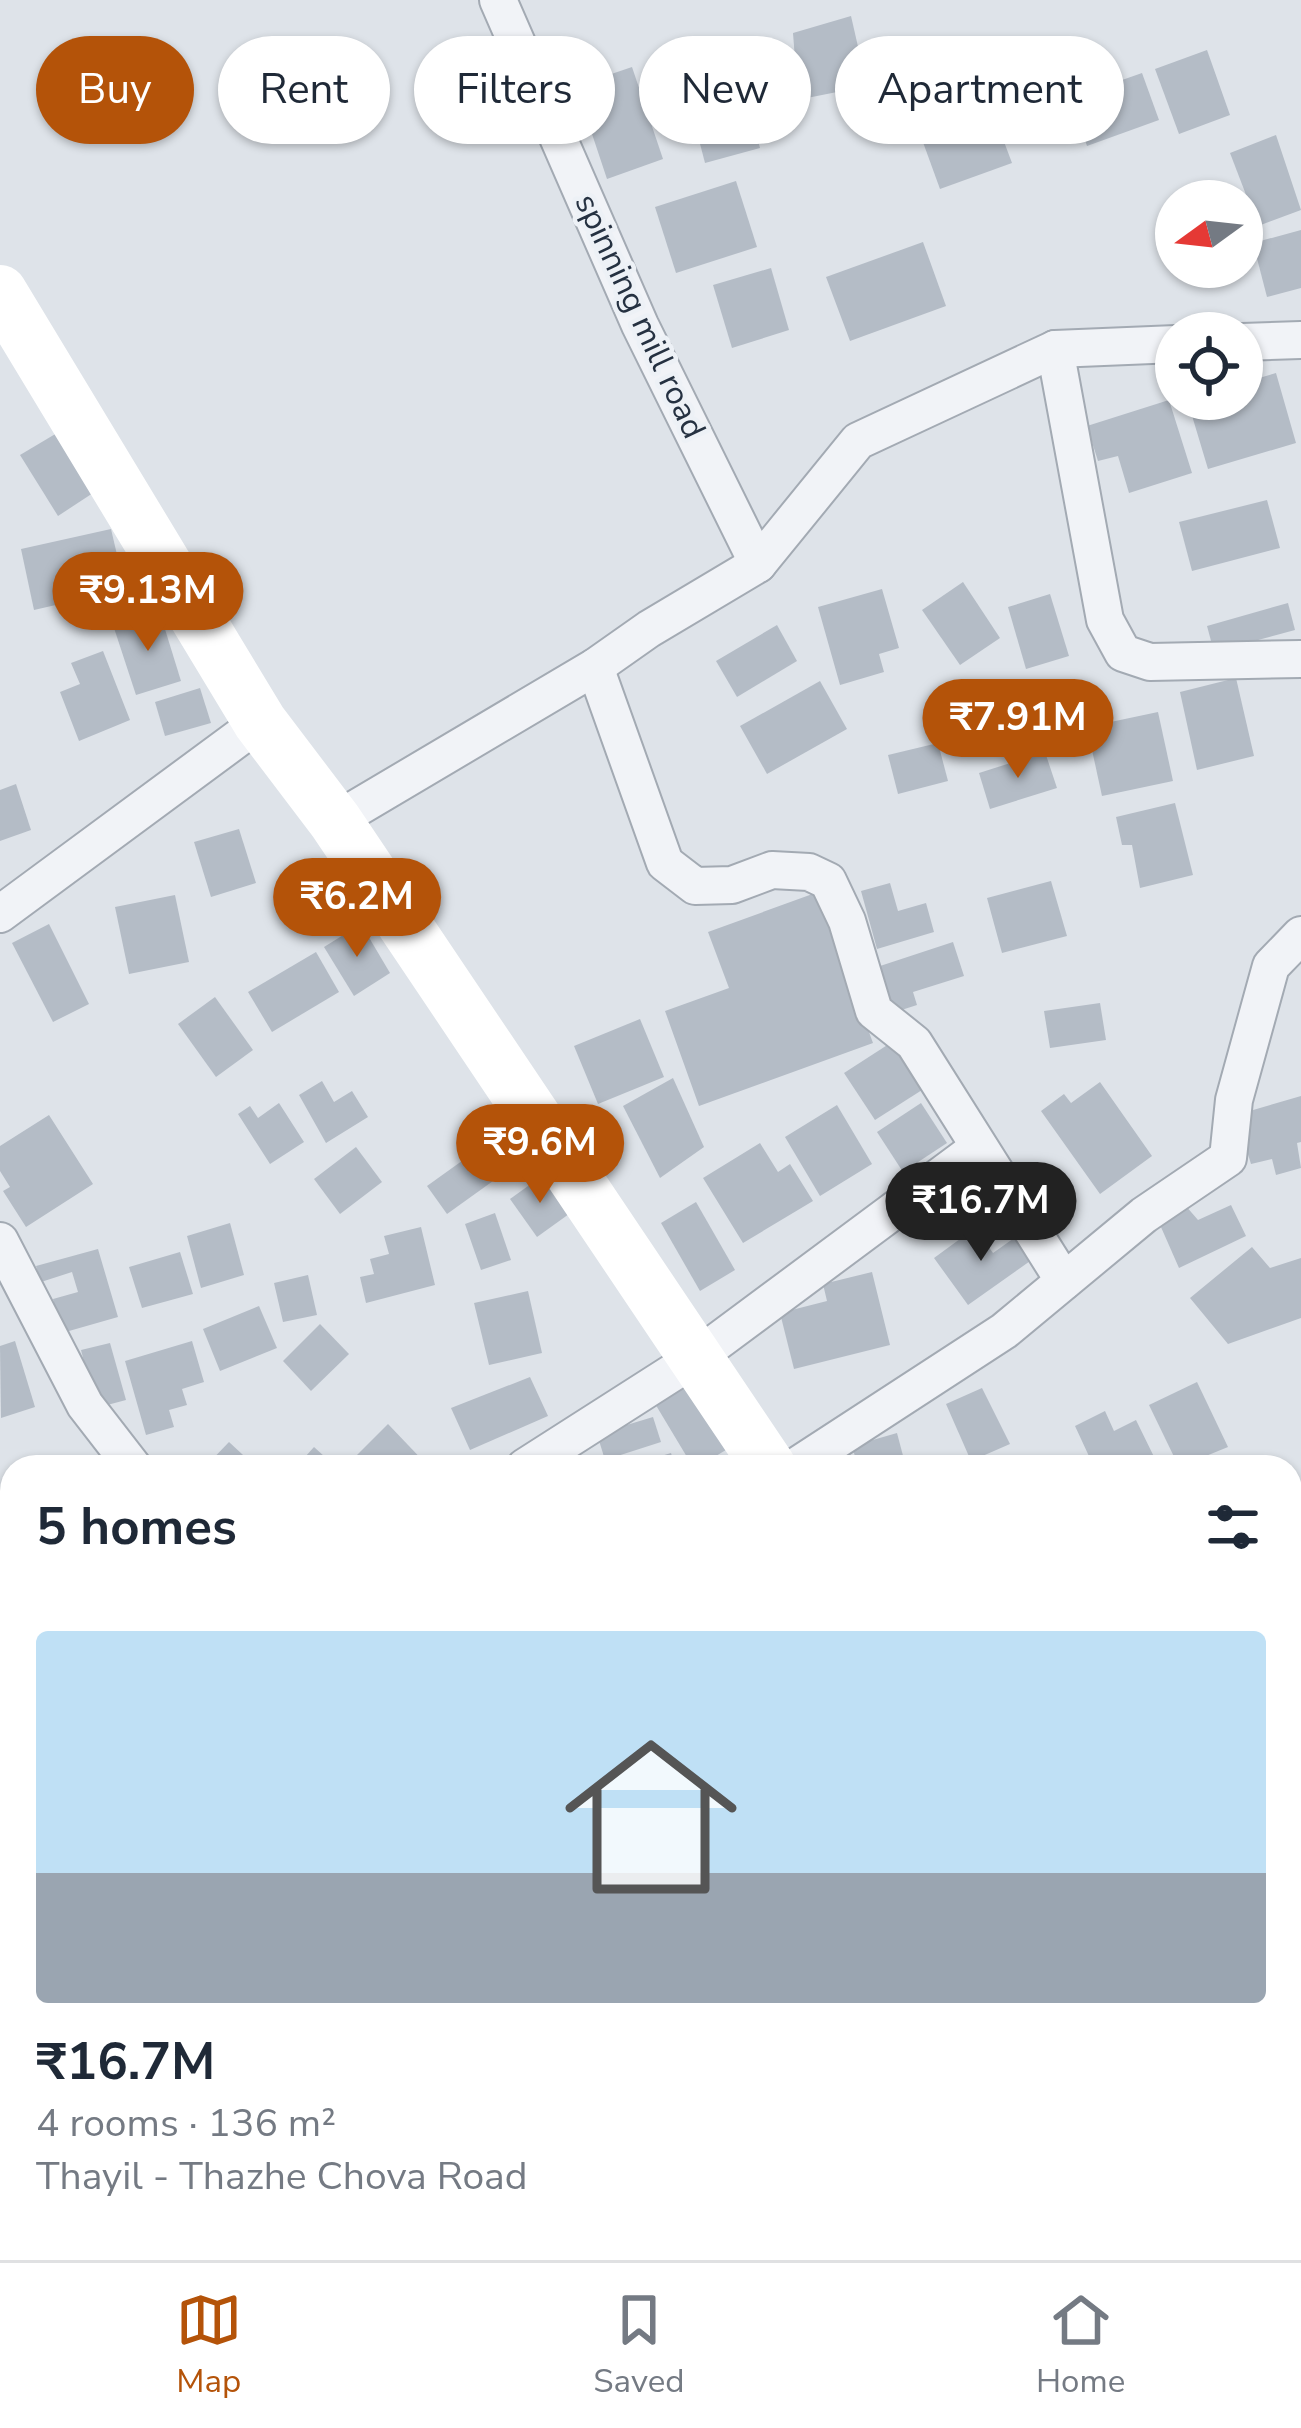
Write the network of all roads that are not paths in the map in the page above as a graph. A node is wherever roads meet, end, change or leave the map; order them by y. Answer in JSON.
{"nodes":[{"id":1,"x":497,"y":0,"type":"edge"},
{"id":2,"x":0,"y":292,"type":"edge"},
{"id":3,"x":1301,"y":340,"type":"edge"},
{"id":4,"x":1263,"y":341,"type":"edge"},
{"id":5,"x":1155,"y":345,"type":"edge"},
{"id":6,"x":1055,"y":349,"type":"junction"},
{"id":7,"x":758,"y":564,"type":"junction"},
{"id":8,"x":1301,"y":659,"type":"edge"},
{"id":9,"x":595,"y":667,"type":"junction"},
{"id":10,"x":260,"y":722,"type":"junction"},
{"id":11,"x":335,"y":821,"type":"junction"},
{"id":12,"x":0,"y":914,"type":"edge"},
{"id":13,"x":1301,"y":934,"type":"edge"},
{"id":14,"x":978,"y":1148,"type":"junction"},
{"id":15,"x":0,"y":1241,"type":"edge"},
{"id":16,"x":1064,"y":1281,"type":"junction"},
{"id":17,"x":694,"y":1359,"type":"junction"},
{"id":18,"x":124,"y":1455,"type":"edge"},
{"id":19,"x":544,"y":1455,"type":"edge"},
{"id":20,"x":761,"y":1455,"type":"edge"},
{"id":21,"x":813,"y":1455,"type":"edge"}],
"edges":[{"from":1,"to":7,"type":"street","name":"spinning mill road"},
{"from":2,"to":10,"type":"street"},
{"from":3,"to":4,"type":"street"},
{"from":5,"to":6,"type":"street"},
{"from":6,"to":7,"type":"street"},
{"from":6,"to":8,"type":"street"},
{"from":7,"to":9,"type":"street"},
{"from":9,"to":11,"type":"street"},
{"from":9,"to":14,"type":"street"},
{"from":10,"to":11,"type":"street"},
{"from":10,"to":12,"type":"street"},
{"from":11,"to":17,"type":"street"},
{"from":13,"to":16,"type":"street"},
{"from":14,"to":16,"type":"street"},
{"from":14,"to":17,"type":"street"},
{"from":15,"to":18,"type":"street"},
{"from":16,"to":21,"type":"street"},
{"from":17,"to":19,"type":"street"},
{"from":17,"to":20,"type":"street"}]}
